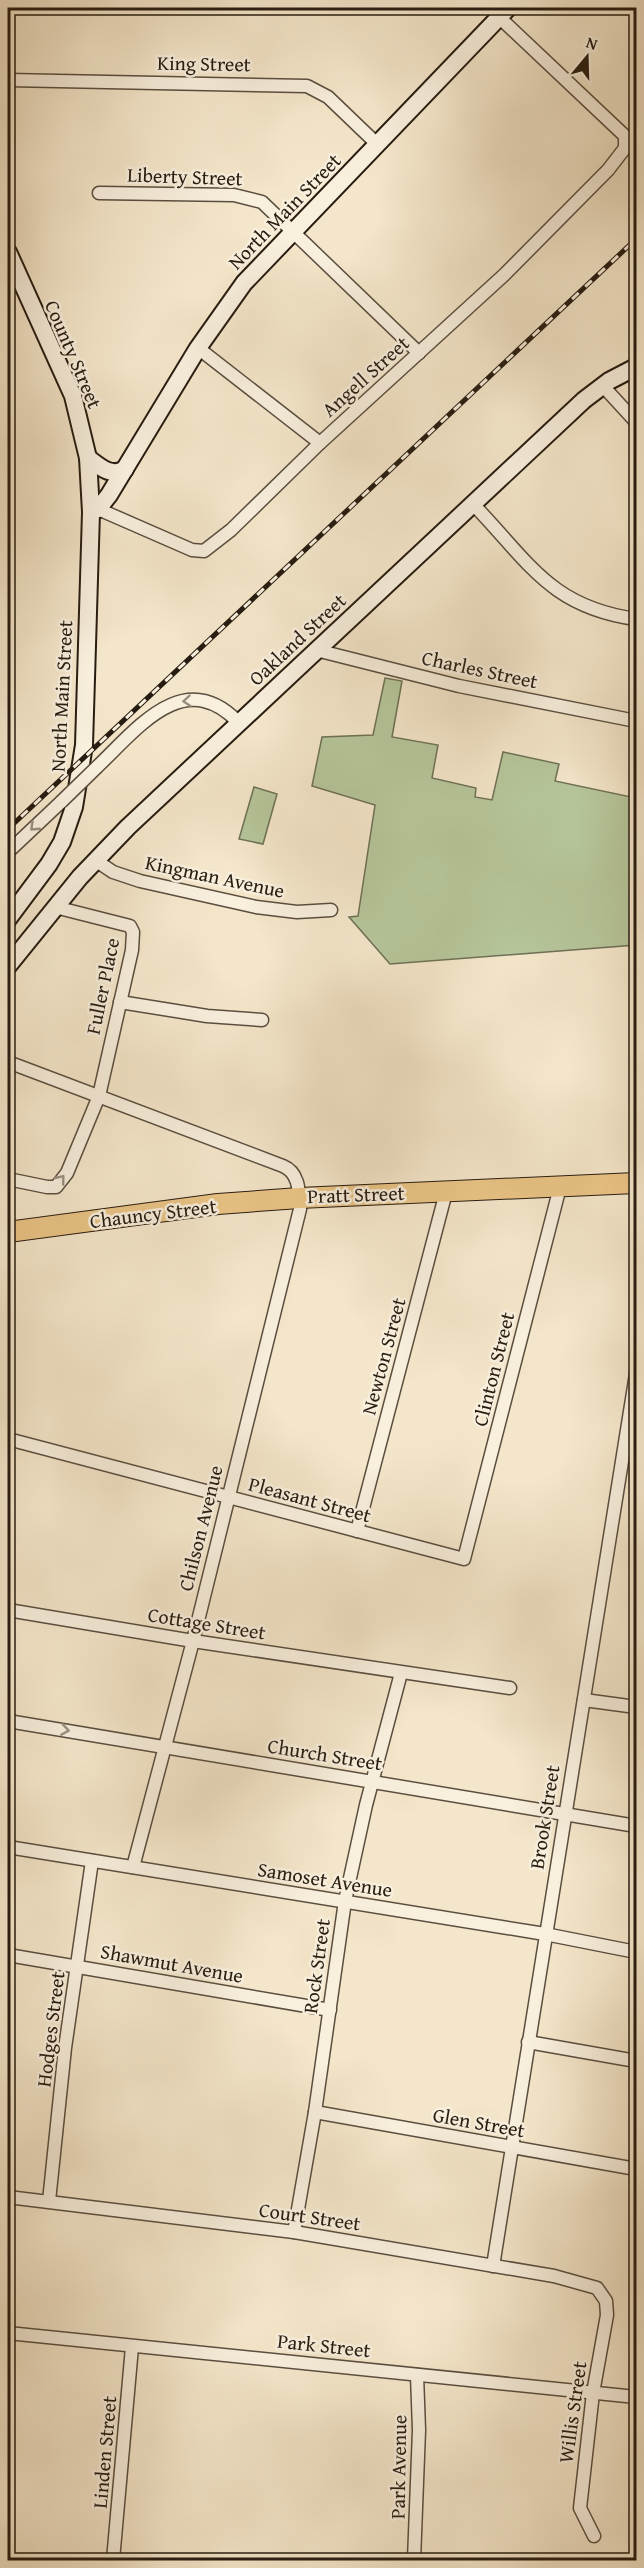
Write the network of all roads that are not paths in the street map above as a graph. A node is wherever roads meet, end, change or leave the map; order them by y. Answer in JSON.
{"nodes":[{"id":1,"x":503,"y":12,"type":"edge"},
{"id":2,"x":8,"y":80,"type":"edge"},
{"id":3,"x":377,"y":144,"type":"junction"},
{"id":4,"x":99,"y":193,"type":"dead end"},
{"id":5,"x":292,"y":233,"type":"junction"},
{"id":6,"x":8,"y":252,"type":"edge"},
{"id":7,"x":198,"y":348,"type":"junction"},
{"id":8,"x":419,"y":353,"type":"junction"},
{"id":9,"x":636,"y":367,"type":"edge"},
{"id":10,"x":602,"y":385,"type":"junction"},
{"id":11,"x":636,"y":422,"type":"edge"},
{"id":12,"x":320,"y":443,"type":"junction"},
{"id":13,"x":88,"y":458,"type":"junction"},
{"id":14,"x":125,"y":470,"type":"junction"},
{"id":15,"x":473,"y":504,"type":"junction"},
{"id":16,"x":94,"y":510,"type":"junction"},
{"id":17,"x":636,"y":620,"type":"edge"},
{"id":18,"x":316,"y":650,"type":"junction"},
{"id":19,"x":636,"y":721,"type":"edge"},
{"id":20,"x":238,"y":722,"type":"junction"},
{"id":21,"x":8,"y":852,"type":"edge"},
{"id":22,"x":95,"y":860,"type":"junction"},
{"id":23,"x":55,"y":907,"type":"junction"},
{"id":24,"x":331,"y":910,"type":"dead end"},
{"id":25,"x":8,"y":919,"type":"edge"},
{"id":26,"x":8,"y":966,"type":"edge"},
{"id":27,"x":120,"y":1002,"type":"junction"},
{"id":28,"x":262,"y":1020,"type":"dead end"},
{"id":29,"x":8,"y":1062,"type":"edge"},
{"id":30,"x":99,"y":1096,"type":"junction"},
{"id":31,"x":8,"y":1179,"type":"edge"},
{"id":32,"x":636,"y":1183,"type":"edge"},
{"id":33,"x":560,"y":1188,"type":"junction"},
{"id":34,"x":446,"y":1192,"type":"junction"},
{"id":35,"x":299,"y":1198,"type":"junction"},
{"id":36,"x":8,"y":1232,"type":"edge"},
{"id":37,"x":636,"y":1374,"type":"edge"},
{"id":38,"x":8,"y":1439,"type":"edge"},
{"id":39,"x":228,"y":1497,"type":"junction"},
{"id":40,"x":357,"y":1531,"type":"junction"},
{"id":41,"x":464,"y":1559,"type":"joint"},
{"id":42,"x":8,"y":1610,"type":"edge"},
{"id":43,"x":192,"y":1641,"type":"junction"},
{"id":44,"x":401,"y":1673,"type":"junction"},
{"id":45,"x":510,"y":1688,"type":"dead end"},
{"id":46,"x":584,"y":1700,"type":"junction"},
{"id":47,"x":636,"y":1707,"type":"edge"},
{"id":48,"x":8,"y":1721,"type":"edge"},
{"id":49,"x":164,"y":1747,"type":"junction"},
{"id":50,"x":373,"y":1782,"type":"junction"},
{"id":51,"x":564,"y":1815,"type":"junction"},
{"id":52,"x":636,"y":1826,"type":"edge"},
{"id":53,"x":8,"y":1846,"type":"edge"},
{"id":54,"x":92,"y":1861,"type":"junction"},
{"id":55,"x":132,"y":1868,"type":"junction"},
{"id":56,"x":345,"y":1901,"type":"junction"},
{"id":57,"x":545,"y":1934,"type":"junction"},
{"id":58,"x":636,"y":1952,"type":"edge"},
{"id":59,"x":8,"y":1955,"type":"edge"},
{"id":60,"x":77,"y":1967,"type":"junction"},
{"id":61,"x":330,"y":2010,"type":"junction"},
{"id":62,"x":528,"y":2042,"type":"junction"},
{"id":63,"x":636,"y":2061,"type":"edge"},
{"id":64,"x":315,"y":2112,"type":"junction"},
{"id":65,"x":511,"y":2148,"type":"junction"},
{"id":66,"x":636,"y":2169,"type":"edge"},
{"id":67,"x":8,"y":2197,"type":"edge"},
{"id":68,"x":50,"y":2201,"type":"junction"},
{"id":69,"x":294,"y":2232,"type":"junction"},
{"id":70,"x":493,"y":2266,"type":"junction"},
{"id":71,"x":602,"y":2293,"type":"joint"},
{"id":72,"x":8,"y":2333,"type":"edge"},
{"id":73,"x":132,"y":2347,"type":"junction"},
{"id":74,"x":417,"y":2375,"type":"junction"},
{"id":75,"x":593,"y":2393,"type":"junction"},
{"id":76,"x":636,"y":2397,"type":"edge"},
{"id":77,"x":594,"y":2536,"type":"dead end"},
{"id":78,"x":113,"y":2560,"type":"edge"},
{"id":79,"x":414,"y":2560,"type":"edge"}],
"edges":[{"from":1,"to":3,"type":"street","name":"North Main Street"},
{"from":1,"to":8,"type":"street","name":"Angell Street"},
{"from":2,"to":3,"type":"street","name":"King Street"},
{"from":3,"to":5,"type":"street","name":"North Main Street"},
{"from":4,"to":5,"type":"street","name":"Liberty Street"},
{"from":5,"to":7,"type":"street","name":"North Main Street"},
{"from":5,"to":8,"type":"street","name":"Liberty Street"},
{"from":6,"to":13,"type":"street","name":"County Street"},
{"from":7,"to":12,"type":"street"},
{"from":7,"to":14,"type":"street","name":"North Main Street"},
{"from":8,"to":12,"type":"street","name":"Angell Street"},
{"from":9,"to":10,"type":"street","name":"Oakland Street"},
{"from":10,"to":11,"type":"street"},
{"from":10,"to":15,"type":"street","name":"Oakland Street"},
{"from":12,"to":16,"type":"street","name":"Angell Street"},
{"from":13,"to":14,"type":"street"},
{"from":13,"to":16,"type":"street","name":"County Street"},
{"from":14,"to":16,"type":"street","name":"North Main Street"},
{"from":15,"to":17,"type":"street"},
{"from":15,"to":18,"type":"street","name":"Oakland Street"},
{"from":16,"to":25,"type":"street","name":"North Main Street"},
{"from":18,"to":19,"type":"street","name":"Charles Street"},
{"from":18,"to":20,"type":"street","name":"Oakland Street"},
{"from":20,"to":21,"type":"street","one_way":true,"bridge":true},
{"from":20,"to":22,"type":"street","name":"Oakland Street"},
{"from":22,"to":23,"type":"street","name":"Oakland Street"},
{"from":22,"to":24,"type":"street","name":"Kingman Avenue"},
{"from":23,"to":26,"type":"street","name":"Oakland Street"},
{"from":23,"to":27,"type":"street","name":"Fuller Place"},
{"from":27,"to":28,"type":"street"},
{"from":27,"to":30,"type":"street","name":"Fuller Place"},
{"from":29,"to":30,"type":"street","name":"Pratt Street"},
{"from":31,"to":30,"type":"street","name":"Fuller Place","one_way":true},
{"from":30,"to":35,"type":"street","name":"Pratt Street"},
{"from":32,"to":33,"type":"main road","name":"Pratt Street"},
{"from":33,"to":34,"type":"main road","name":"Pratt Street"},
{"from":33,"to":41,"type":"street","name":"Clinton Street"},
{"from":34,"to":35,"type":"main road","name":"Pratt Street"},
{"from":34,"to":40,"type":"street","name":"Newton Street"},
{"from":35,"to":36,"type":"main road","name":"Chauncy Street"},
{"from":35,"to":39,"type":"street","name":"Chilson Avenue"},
{"from":37,"to":46,"type":"street","name":"Brook Street"},
{"from":38,"to":39,"type":"street","name":"Pleasant Street"},
{"from":39,"to":40,"type":"street","name":"Pleasant Street"},
{"from":39,"to":43,"type":"street","name":"Chilson Avenue"},
{"from":40,"to":41,"type":"street","name":"Pleasant Street"},
{"from":42,"to":43,"type":"street","name":"Cottage Street"},
{"from":43,"to":44,"type":"street","name":"Cottage Street"},
{"from":43,"to":49,"type":"street","name":"Chilson Avenue"},
{"from":44,"to":45,"type":"street","name":"Cottage Street"},
{"from":44,"to":50,"type":"street","name":"Rock Street"},
{"from":46,"to":47,"type":"street"},
{"from":46,"to":51,"type":"street","name":"Brook Street"},
{"from":48,"to":49,"type":"street","name":"Church Street","one_way":true},
{"from":49,"to":50,"type":"street","name":"Church Street"},
{"from":49,"to":55,"type":"street","name":"Chilson Avenue"},
{"from":50,"to":51,"type":"street","name":"Church Street"},
{"from":50,"to":56,"type":"street","name":"Rock Street"},
{"from":51,"to":52,"type":"street","name":"Church Street"},
{"from":51,"to":57,"type":"street","name":"Brook Street"},
{"from":53,"to":54,"type":"street","name":"Samoset Avenue"},
{"from":54,"to":55,"type":"street","name":"Samoset Avenue"},
{"from":54,"to":60,"type":"street","name":"Hodges Street"},
{"from":55,"to":56,"type":"street","name":"Samoset Avenue"},
{"from":56,"to":57,"type":"street","name":"Samoset Avenue"},
{"from":56,"to":61,"type":"street","name":"Rock Street"},
{"from":57,"to":58,"type":"street","name":"Samoset Avenue"},
{"from":57,"to":62,"type":"street","name":"Brook Street"},
{"from":59,"to":60,"type":"street","name":"Shawmut Avenue"},
{"from":60,"to":61,"type":"street","name":"Shawmut Avenue"},
{"from":60,"to":68,"type":"street","name":"Hodges Street"},
{"from":61,"to":64,"type":"street","name":"Rock Street"},
{"from":62,"to":63,"type":"street"},
{"from":62,"to":65,"type":"street","name":"Brook Street"},
{"from":64,"to":65,"type":"street","name":"Glen Street"},
{"from":64,"to":69,"type":"street","name":"Rock Street"},
{"from":65,"to":66,"type":"street","name":"Glen Street"},
{"from":65,"to":70,"type":"street","name":"Brook Street"},
{"from":67,"to":68,"type":"street","name":"Court Street"},
{"from":68,"to":69,"type":"street","name":"Court Street"},
{"from":69,"to":70,"type":"street","name":"Court Street"},
{"from":70,"to":71,"type":"street","name":"Court Street"},
{"from":71,"to":75,"type":"street","name":"Willis Street"},
{"from":72,"to":73,"type":"street","name":"Park Street"},
{"from":73,"to":74,"type":"street","name":"Park Street"},
{"from":73,"to":78,"type":"street","name":"Linden Street"},
{"from":74,"to":75,"type":"street","name":"Park Street"},
{"from":74,"to":79,"type":"street","name":"Park Avenue"},
{"from":75,"to":76,"type":"street","name":"Park Street"},
{"from":75,"to":77,"type":"street","name":"Willis Street"}]}
